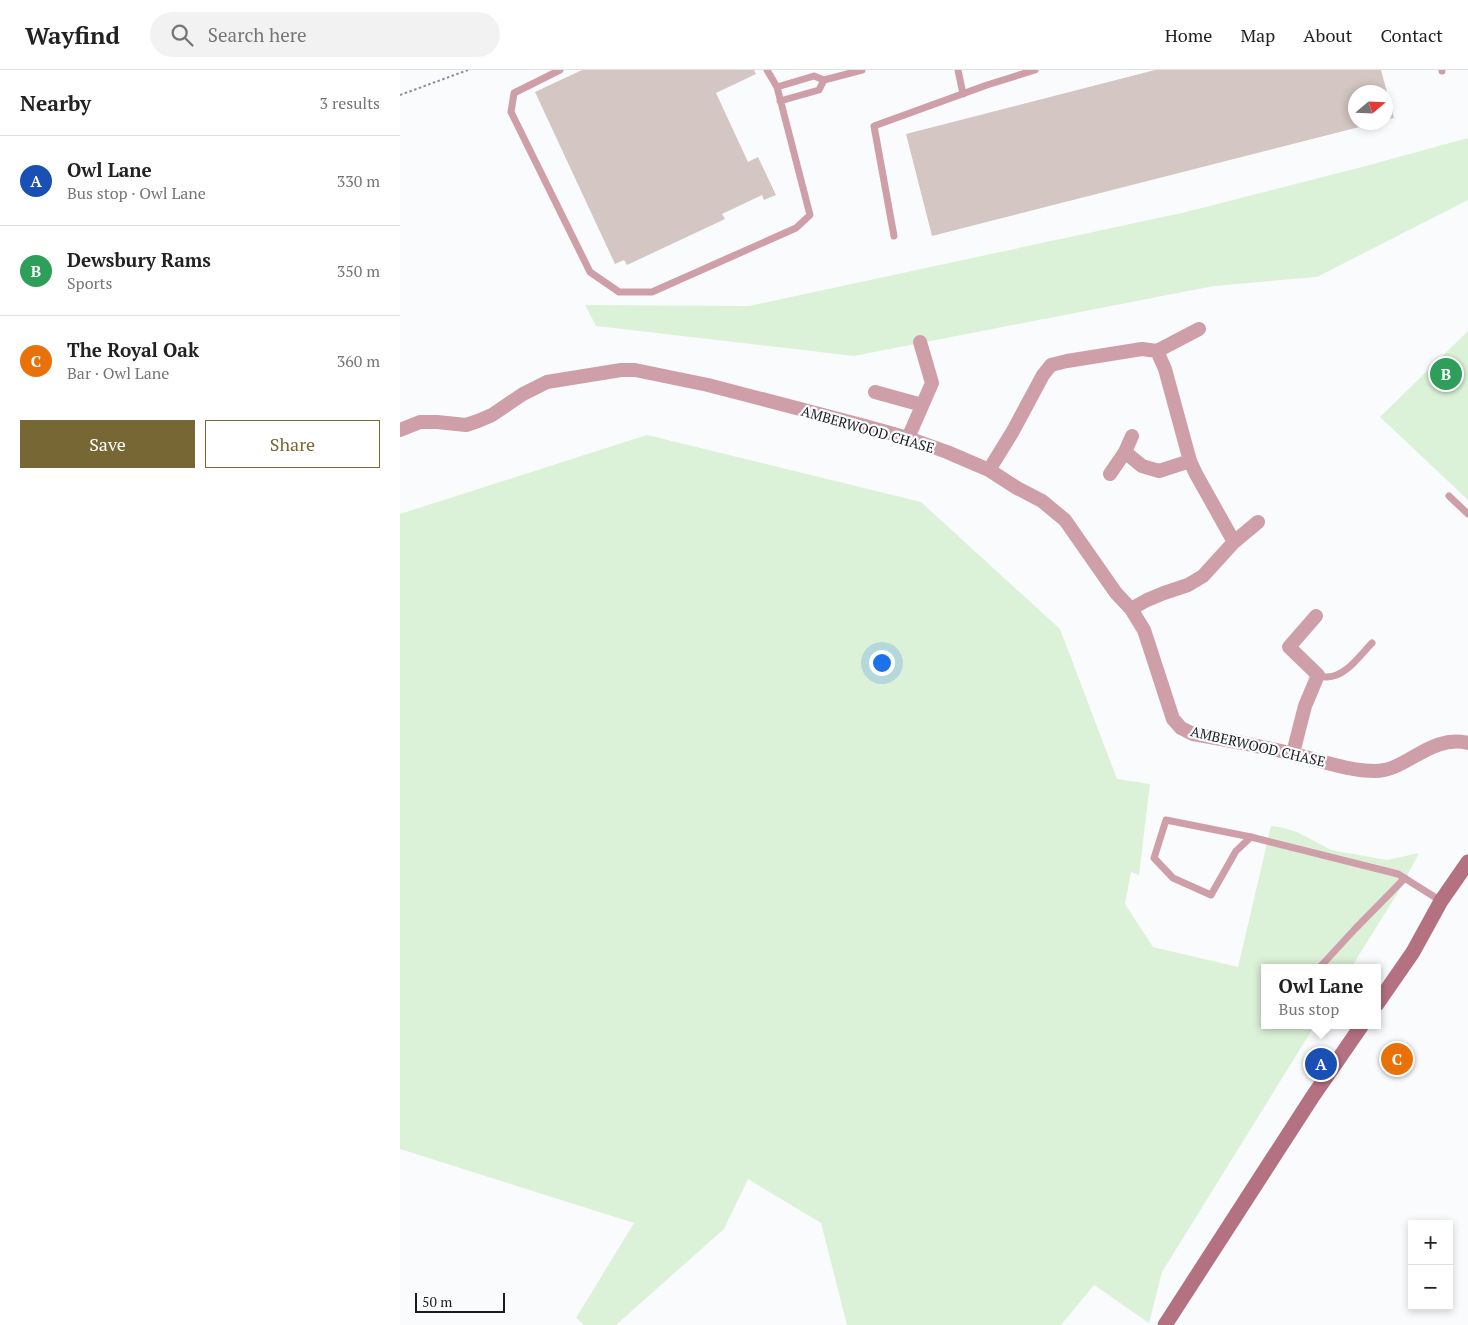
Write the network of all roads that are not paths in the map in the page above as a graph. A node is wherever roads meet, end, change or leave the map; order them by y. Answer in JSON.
{"nodes":[{"id":1,"x":560,"y":70,"type":"edge"},
{"id":2,"x":767,"y":70,"type":"edge"},
{"id":3,"x":862,"y":70,"type":"edge"},
{"id":4,"x":958,"y":70,"type":"edge"},
{"id":5,"x":1035,"y":70,"type":"edge"},
{"id":6,"x":824,"y":80,"type":"junction"},
{"id":7,"x":777,"y":87,"type":"junction"},
{"id":8,"x":964,"y":94,"type":"junction"},
{"id":9,"x":780,"y":101,"type":"junction"},
{"id":10,"x":894,"y":236,"type":"dead end"},
{"id":11,"x":1199,"y":328,"type":"dead end"},
{"id":12,"x":920,"y":342,"type":"dead end"},
{"id":13,"x":1157,"y":351,"type":"junction"},
{"id":14,"x":875,"y":392,"type":"dead end"},
{"id":15,"x":922,"y":405,"type":"junction"},
{"id":16,"x":400,"y":430,"type":"edge"},
{"id":17,"x":1132,"y":436,"type":"dead end"},
{"id":18,"x":908,"y":438,"type":"junction"},
{"id":19,"x":1124,"y":452,"type":"junction"},
{"id":20,"x":1190,"y":461,"type":"junction"},
{"id":21,"x":988,"y":470,"type":"junction"},
{"id":22,"x":1110,"y":474,"type":"dead end"},
{"id":23,"x":1449,"y":496,"type":"dead end"},
{"id":24,"x":1468,"y":514,"type":"edge"},
{"id":25,"x":1258,"y":522,"type":"dead end"},
{"id":26,"x":1234,"y":542,"type":"junction"},
{"id":27,"x":1131,"y":610,"type":"junction"},
{"id":28,"x":1316,"y":616,"type":"dead end"},
{"id":29,"x":1372,"y":644,"type":"dead end"},
{"id":30,"x":1318,"y":675,"type":"junction"},
{"id":31,"x":1468,"y":743,"type":"edge"},
{"id":32,"x":1293,"y":753,"type":"junction"},
{"id":33,"x":1251,"y":837,"type":"junction"},
{"id":34,"x":1468,"y":862,"type":"edge"},
{"id":35,"x":1405,"y":878,"type":"junction"},
{"id":36,"x":1441,"y":901,"type":"junction"},
{"id":37,"x":1323,"y":964,"type":"edge"},
{"id":38,"x":1381,"y":998,"type":"edge"},
{"id":39,"x":1359,"y":1029,"type":"edge"},
{"id":40,"x":1165,"y":1325,"type":"edge"}],
"edges":[{"from":1,"to":9,"type":"lane"},
{"from":2,"to":7,"type":"lane"},
{"from":3,"to":6,"type":"lane"},
{"from":4,"to":8,"type":"lane"},
{"from":5,"to":8,"type":"lane"},
{"from":6,"to":7,"type":"lane"},
{"from":6,"to":9,"type":"lane"},
{"from":7,"to":9,"type":"lane"},
{"from":8,"to":10,"type":"lane"},
{"from":11,"to":13,"type":"street"},
{"from":12,"to":15,"type":"street"},
{"from":13,"to":20,"type":"street"},
{"from":13,"to":21,"type":"street"},
{"from":14,"to":15,"type":"street"},
{"from":15,"to":18,"type":"street"},
{"from":16,"to":18,"type":"street","name":"AMBERWOOD CHASE"},
{"from":17,"to":19,"type":"street"},
{"from":18,"to":21,"type":"street","name":"AMBERWOOD CHASE"},
{"from":19,"to":20,"type":"street"},
{"from":19,"to":22,"type":"street"},
{"from":20,"to":26,"type":"street"},
{"from":21,"to":27,"type":"street","name":"AMBERWOOD CHASE"},
{"from":23,"to":24,"type":"lane"},
{"from":25,"to":26,"type":"street"},
{"from":26,"to":27,"type":"street"},
{"from":27,"to":32,"type":"street","name":"AMBERWOOD CHASE"},
{"from":28,"to":30,"type":"street"},
{"from":29,"to":30,"type":"lane"},
{"from":30,"to":32,"type":"street"},
{"from":31,"to":32,"type":"street","name":"AMBERWOOD CHASE"},
{"from":33,"to":33,"type":"lane"},
{"from":33,"to":35,"type":"lane"},
{"from":34,"to":36,"type":"main road"},
{"from":35,"to":36,"type":"lane"},
{"from":35,"to":37,"type":"lane"},
{"from":36,"to":38,"type":"main road"},
{"from":39,"to":40,"type":"main road"}]}
